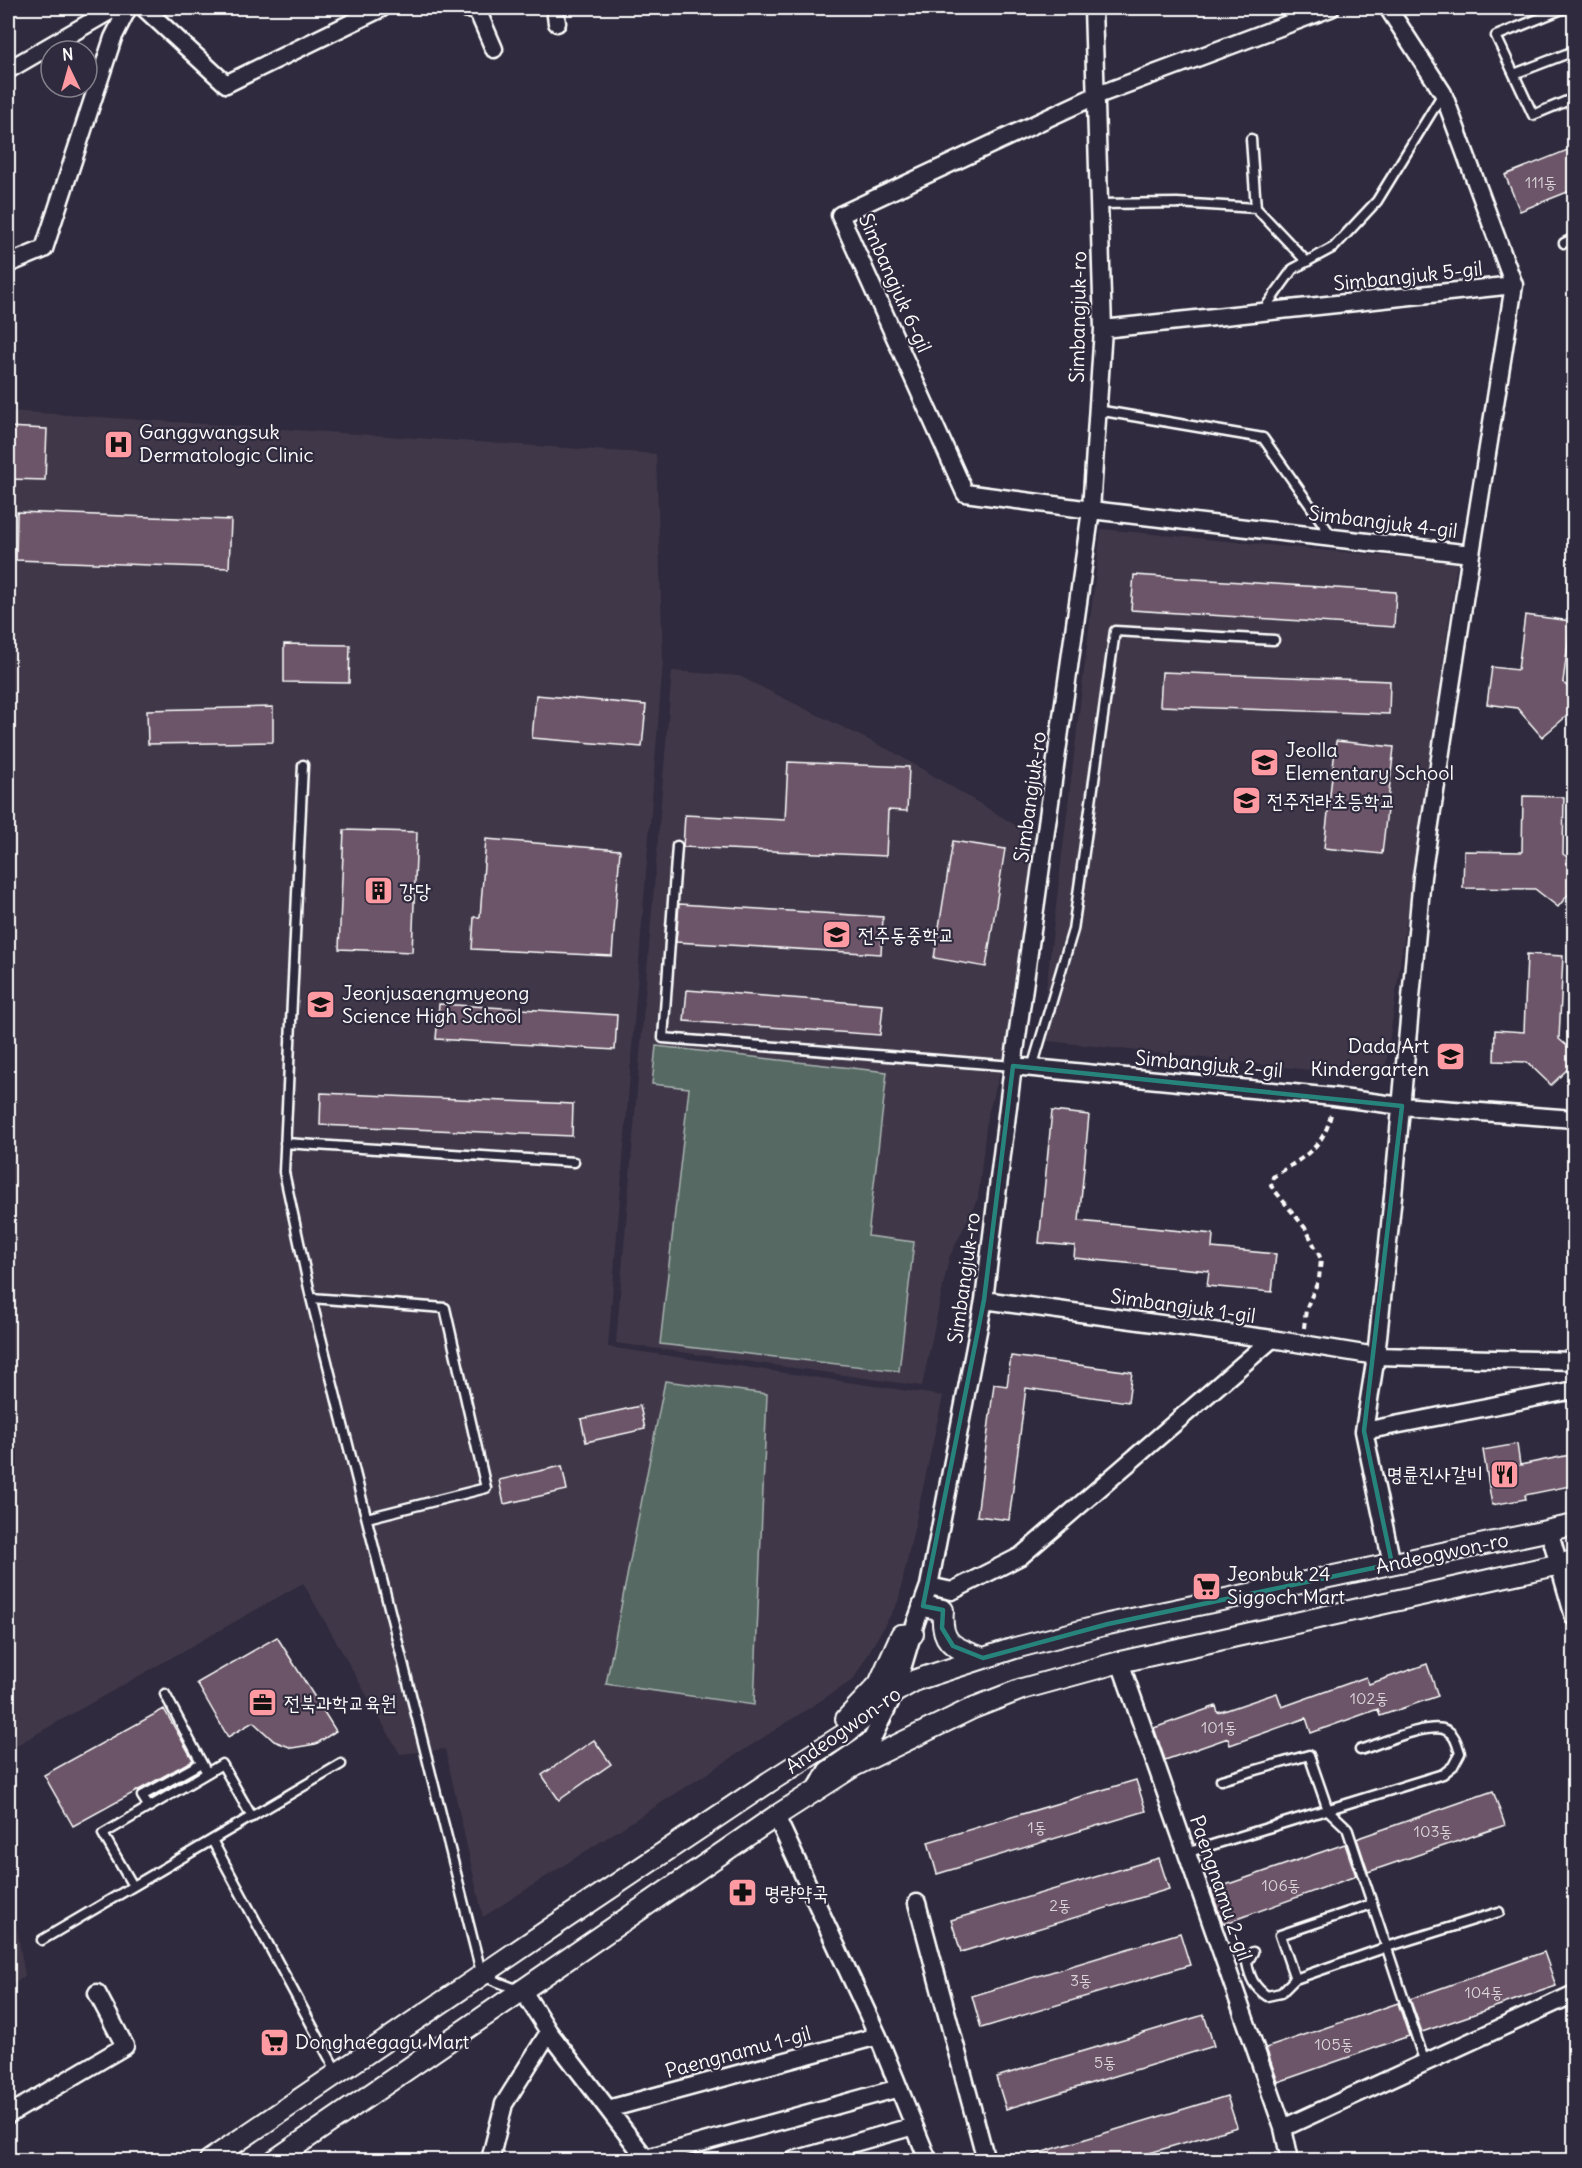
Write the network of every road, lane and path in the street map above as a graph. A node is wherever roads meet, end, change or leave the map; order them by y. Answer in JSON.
{"nodes":[{"id":1,"x":115,"y":8,"type":"edge"},
{"id":2,"x":128,"y":8,"type":"edge"},
{"id":3,"x":144,"y":8,"type":"edge"},
{"id":4,"x":382,"y":8,"type":"edge"},
{"id":5,"x":465,"y":8,"type":"edge"},
{"id":6,"x":1093,"y":8,"type":"edge"},
{"id":7,"x":1331,"y":8,"type":"edge"},
{"id":8,"x":1388,"y":8,"type":"edge"},
{"id":9,"x":1565,"y":8,"type":"edge"},
{"id":10,"x":495,"y":50,"type":"dead end"},
{"id":11,"x":1575,"y":51,"type":"edge"},
{"id":12,"x":8,"y":70,"type":"edge"},
{"id":13,"x":1514,"y":74,"type":"junction"},
{"id":14,"x":1443,"y":93,"type":"junction"},
{"id":15,"x":1095,"y":96,"type":"junction"},
{"id":16,"x":1575,"y":98,"type":"edge"},
{"id":17,"x":1251,"y":140,"type":"dead end"},
{"id":18,"x":1099,"y":204,"type":"junction"},
{"id":19,"x":1256,"y":208,"type":"junction"},
{"id":20,"x":1575,"y":238,"type":"edge"},
{"id":21,"x":1564,"y":243,"type":"dead end"},
{"id":22,"x":1306,"y":262,"type":"junction"},
{"id":23,"x":8,"y":264,"type":"edge"},
{"id":24,"x":1515,"y":285,"type":"junction"},
{"id":25,"x":1262,"y":312,"type":"junction"},
{"id":26,"x":1103,"y":329,"type":"junction"},
{"id":27,"x":1097,"y":410,"type":"junction"},
{"id":28,"x":965,"y":493,"type":"joint"},
{"id":29,"x":1091,"y":510,"type":"junction"},
{"id":30,"x":1334,"y":538,"type":"junction"},
{"id":31,"x":1471,"y":554,"type":"junction"},
{"id":32,"x":1274,"y":640,"type":"dead end"},
{"id":33,"x":303,"y":765,"type":"dead end"},
{"id":34,"x":677,"y":846,"type":"dead end"},
{"id":35,"x":1013,"y":1066,"type":"junction"},
{"id":36,"x":1032,"y":1068,"type":"junction"},
{"id":37,"x":1335,"y":1097,"type":"junction"},
{"id":38,"x":1402,"y":1106,"type":"junction"},
{"id":39,"x":1575,"y":1119,"type":"edge"},
{"id":40,"x":285,"y":1143,"type":"junction"},
{"id":41,"x":574,"y":1162,"type":"dead end"},
{"id":42,"x":311,"y":1298,"type":"junction"},
{"id":43,"x":984,"y":1300,"type":"junction"},
{"id":44,"x":1272,"y":1339,"type":"junction"},
{"id":45,"x":1302,"y":1344,"type":"junction"},
{"id":46,"x":1376,"y":1356,"type":"junction"},
{"id":47,"x":1575,"y":1360,"type":"edge"},
{"id":48,"x":1575,"y":1390,"type":"edge"},
{"id":49,"x":1364,"y":1431,"type":"junction"},
{"id":50,"x":367,"y":1518,"type":"junction"},
{"id":51,"x":1575,"y":1525,"type":"edge"},
{"id":52,"x":1549,"y":1530,"type":"junction"},
{"id":53,"x":1566,"y":1563,"type":"edge"},
{"id":54,"x":1392,"y":1564,"type":"junction"},
{"id":55,"x":929,"y":1586,"type":"junction"},
{"id":56,"x":923,"y":1606,"type":"junction"},
{"id":57,"x":1575,"y":1617,"type":"edge"},
{"id":58,"x":913,"y":1634,"type":"junction"},
{"id":59,"x":983,"y":1658,"type":"junction"},
{"id":60,"x":1120,"y":1662,"type":"junction"},
{"id":61,"x":895,"y":1692,"type":"junction"},
{"id":62,"x":165,"y":1694,"type":"dead end"},
{"id":63,"x":846,"y":1733,"type":"junction"},
{"id":64,"x":1360,"y":1750,"type":"dead end"},
{"id":65,"x":201,"y":1762,"type":"junction"},
{"id":66,"x":341,"y":1764,"type":"dead end"},
{"id":67,"x":207,"y":1773,"type":"junction"},
{"id":68,"x":1221,"y":1780,"type":"dead end"},
{"id":69,"x":816,"y":1790,"type":"junction"},
{"id":70,"x":149,"y":1807,"type":"junction"},
{"id":71,"x":1328,"y":1810,"type":"junction"},
{"id":72,"x":776,"y":1816,"type":"junction"},
{"id":73,"x":252,"y":1817,"type":"junction"},
{"id":74,"x":212,"y":1840,"type":"junction"},
{"id":75,"x":1186,"y":1852,"type":"junction"},
{"id":76,"x":134,"y":1886,"type":"junction"},
{"id":77,"x":917,"y":1903,"type":"dead end"},
{"id":78,"x":1372,"y":1904,"type":"junction"},
{"id":79,"x":1498,"y":1912,"type":"dead end"},
{"id":80,"x":42,"y":1940,"type":"dead end"},
{"id":81,"x":1387,"y":1947,"type":"junction"},
{"id":82,"x":1253,"y":1952,"type":"dead end"},
{"id":83,"x":482,"y":1976,"type":"junction"},
{"id":84,"x":1295,"y":1979,"type":"junction"},
{"id":85,"x":523,"y":1991,"type":"junction"},
{"id":86,"x":97,"y":1993,"type":"dead end"},
{"id":87,"x":1568,"y":1997,"type":"edge"},
{"id":88,"x":549,"y":2032,"type":"junction"},
{"id":89,"x":878,"y":2036,"type":"junction"},
{"id":90,"x":1425,"y":2063,"type":"junction"},
{"id":91,"x":338,"y":2074,"type":"junction"},
{"id":92,"x":899,"y":2088,"type":"junction"},
{"id":93,"x":608,"y":2109,"type":"junction"},
{"id":94,"x":8,"y":2115,"type":"edge"},
{"id":95,"x":914,"y":2126,"type":"junction"},
{"id":96,"x":1283,"y":2128,"type":"junction"},
{"id":97,"x":646,"y":2159,"type":"edge"},
{"id":98,"x":210,"y":2160,"type":"edge"},
{"id":99,"x":275,"y":2160,"type":"edge"},
{"id":100,"x":490,"y":2160,"type":"edge"},
{"id":101,"x":794,"y":2160,"type":"edge"},
{"id":102,"x":928,"y":2160,"type":"edge"},
{"id":103,"x":986,"y":2160,"type":"edge"},
{"id":104,"x":1290,"y":2160,"type":"edge"},
{"id":105,"x":1300,"y":2160,"type":"edge"}],
"edges":[{"from":1,"to":12,"type":"street"},
{"from":2,"to":23,"type":"street"},
{"from":3,"to":4,"type":"street"},
{"from":5,"to":10,"type":"street"},
{"from":6,"to":15,"type":"street","name":"Simbangjuk-ro"},
{"from":7,"to":15,"type":"street"},
{"from":8,"to":14,"type":"street","name":"Simbangjuk 5-gil"},
{"from":9,"to":13,"type":"lane"},
{"from":11,"to":13,"type":"lane"},
{"from":13,"to":16,"type":"lane"},
{"from":14,"to":22,"type":"lane"},
{"from":14,"to":24,"type":"street","name":"Simbangjuk 5-gil"},
{"from":15,"to":18,"type":"street","name":"Simbangjuk-ro"},
{"from":15,"to":28,"type":"street","name":"Simbangjuk 6-gil"},
{"from":17,"to":19,"type":"lane"},
{"from":18,"to":19,"type":"lane"},
{"from":18,"to":26,"type":"street","name":"Simbangjuk-ro"},
{"from":19,"to":22,"type":"lane"},
{"from":20,"to":21,"type":"lane"},
{"from":22,"to":25,"type":"lane"},
{"from":24,"to":25,"type":"street","name":"Simbangjuk 5-gil"},
{"from":24,"to":31,"type":"street","name":"Simbangjuk 4-gil"},
{"from":25,"to":26,"type":"street","name":"Simbangjuk 5-gil"},
{"from":26,"to":27,"type":"street","name":"Simbangjuk-ro"},
{"from":27,"to":29,"type":"street","name":"Simbangjuk-ro"},
{"from":27,"to":30,"type":"lane"},
{"from":28,"to":29,"type":"street","name":"Simbangjuk 4-gil"},
{"from":29,"to":30,"type":"street","name":"Simbangjuk 4-gil"},
{"from":29,"to":35,"type":"street","name":"Simbangjuk-ro"},
{"from":30,"to":31,"type":"street","name":"Simbangjuk 4-gil"},
{"from":31,"to":38,"type":"street"},
{"from":32,"to":36,"type":"lane"},
{"from":33,"to":40,"type":"lane"},
{"from":34,"to":35,"type":"lane"},
{"from":35,"to":36,"type":"street","name":"Simbangjuk 2-gil"},
{"from":35,"to":43,"type":"street","name":"Simbangjuk-ro"},
{"from":36,"to":37,"type":"street","name":"Simbangjuk 2-gil"},
{"from":37,"to":38,"type":"street","name":"Simbangjuk 2-gil"},
{"from":37,"to":45,"type":"path"},
{"from":38,"to":39,"type":"street","name":"Simbangjuk 2-gil"},
{"from":38,"to":46,"type":"street"},
{"from":40,"to":41,"type":"lane"},
{"from":40,"to":42,"type":"lane"},
{"from":42,"to":50,"type":"lane"},
{"from":42,"to":50,"type":"lane"},
{"from":43,"to":44,"type":"street","name":"Simbangjuk 1-gil"},
{"from":43,"to":55,"type":"street","name":"Simbangjuk-ro"},
{"from":44,"to":45,"type":"street","name":"Simbangjuk 1-gil"},
{"from":44,"to":55,"type":"street"},
{"from":45,"to":46,"type":"street","name":"Simbangjuk 1-gil"},
{"from":46,"to":47,"type":"street","name":"Simbangjuk 1-gil"},
{"from":46,"to":49,"type":"street"},
{"from":48,"to":49,"type":"street"},
{"from":49,"to":54,"type":"street"},
{"from":50,"to":83,"type":"lane"},
{"from":51,"to":52,"type":"street","name":"Andeogwon-ro"},
{"from":52,"to":53,"type":"street"},
{"from":52,"to":54,"type":"street","name":"Andeogwon-ro"},
{"from":53,"to":57,"type":"street"},
{"from":53,"to":60,"type":"street","name":"Andeogwon-ro"},
{"from":54,"to":59,"type":"street","name":"Andeogwon-ro"},
{"from":55,"to":56,"type":"street","name":"Simbangjuk-ro"},
{"from":56,"to":58,"type":"street","name":"Simbangjuk-ro"},
{"from":56,"to":59,"type":"street"},
{"from":58,"to":61,"type":"street","name":"Simbangjuk-ro"},
{"from":58,"to":63,"type":"street"},
{"from":59,"to":61,"type":"street","name":"Andeogwon-ro"},
{"from":60,"to":69,"type":"street","name":"Andeogwon-ro"},
{"from":60,"to":75,"type":"street","name":"Paengnamu 2-gil"},
{"from":61,"to":63,"type":"street","name":"Andeogwon-ro"},
{"from":61,"to":69,"type":"street","name":"Simbangjuk-ro"},
{"from":62,"to":65,"type":"lane"},
{"from":63,"to":83,"type":"street","name":"Andeogwon-ro"},
{"from":64,"to":71,"type":"lane"},
{"from":65,"to":67,"type":"lane"},
{"from":65,"to":70,"type":"lane"},
{"from":66,"to":73,"type":"lane"},
{"from":67,"to":70,"type":"lane"},
{"from":67,"to":73,"type":"lane"},
{"from":68,"to":71,"type":"lane"},
{"from":69,"to":72,"type":"street","name":"Andeogwon-ro"},
{"from":70,"to":76,"type":"lane"},
{"from":71,"to":75,"type":"lane"},
{"from":71,"to":78,"type":"lane"},
{"from":72,"to":85,"type":"street","name":"Andeogwon-ro"},
{"from":72,"to":89,"type":"street"},
{"from":73,"to":74,"type":"lane"},
{"from":74,"to":76,"type":"lane"},
{"from":74,"to":91,"type":"lane"},
{"from":75,"to":96,"type":"street","name":"Paengnamu 2-gil"},
{"from":76,"to":80,"type":"lane"},
{"from":77,"to":103,"type":"street"},
{"from":78,"to":81,"type":"lane"},
{"from":78,"to":84,"type":"lane"},
{"from":79,"to":81,"type":"lane"},
{"from":81,"to":84,"type":"lane"},
{"from":81,"to":90,"type":"lane"},
{"from":82,"to":84,"type":"lane"},
{"from":83,"to":85,"type":"lane"},
{"from":83,"to":91,"type":"street","name":"Andeogwon-ro"},
{"from":85,"to":88,"type":"street"},
{"from":85,"to":99,"type":"street","name":"Andeogwon-ro"},
{"from":86,"to":94,"type":"street"},
{"from":87,"to":90,"type":"street"},
{"from":88,"to":93,"type":"street"},
{"from":88,"to":100,"type":"street"},
{"from":89,"to":92,"type":"street"},
{"from":89,"to":93,"type":"street","name":"Paengnamu 1-gil"},
{"from":90,"to":96,"type":"street"},
{"from":91,"to":98,"type":"street","name":"Andeogwon-ro"},
{"from":92,"to":95,"type":"street"},
{"from":92,"to":97,"type":"street"},
{"from":93,"to":97,"type":"street"},
{"from":95,"to":101,"type":"street"},
{"from":95,"to":102,"type":"street"},
{"from":96,"to":104,"type":"street","name":"Paengnamu 2-gil"},
{"from":96,"to":105,"type":"street","name":"Paengnamu 2-gil"}]}
